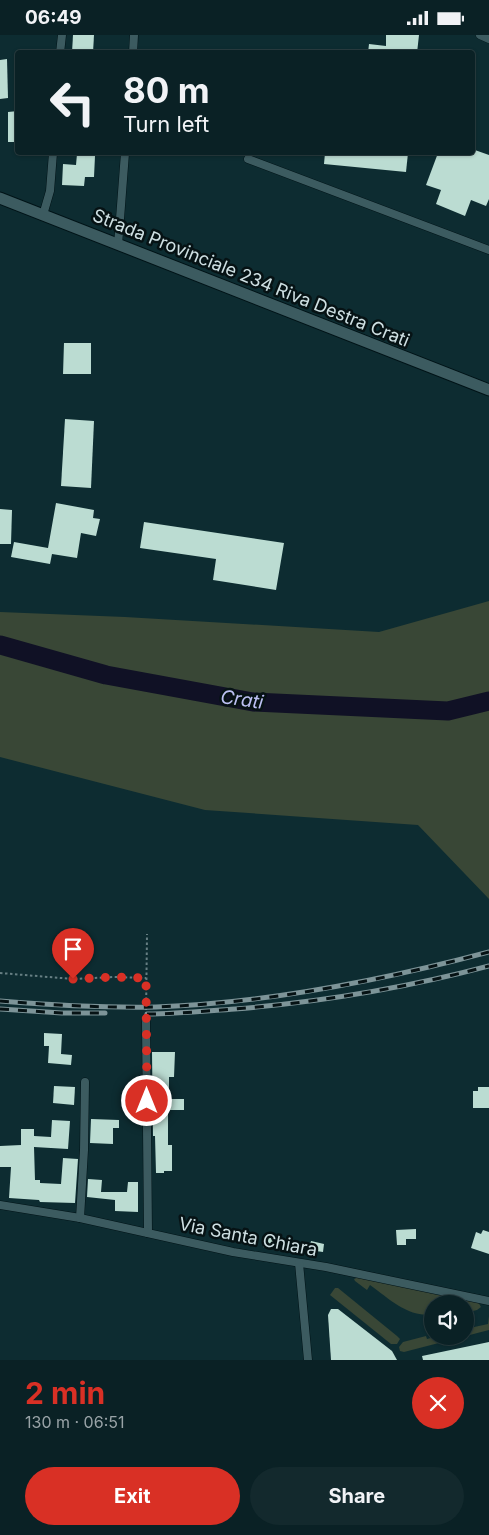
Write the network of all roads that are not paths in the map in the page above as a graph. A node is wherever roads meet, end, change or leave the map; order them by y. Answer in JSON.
{"nodes":[{"id":1,"x":62,"y":35,"type":"edge"},
{"id":2,"x":134,"y":35,"type":"edge"},
{"id":3,"x":480,"y":35,"type":"edge"},
{"id":4,"x":489,"y":39,"type":"edge"},
{"id":5,"x":60,"y":50,"type":"edge"},
{"id":6,"x":133,"y":50,"type":"edge"},
{"id":7,"x":53,"y":155,"type":"edge"},
{"id":8,"x":125,"y":155,"type":"edge"},
{"id":9,"x":248,"y":159,"type":"dead end"},
{"id":10,"x":0,"y":198,"type":"edge"},
{"id":11,"x":43,"y":215,"type":"junction"},
{"id":12,"x":118,"y":245,"type":"junction"},
{"id":13,"x":489,"y":250,"type":"edge"},
{"id":14,"x":489,"y":390,"type":"edge"},
{"id":15,"x":146,"y":1022,"type":"road end"},
{"id":16,"x":85,"y":1082,"type":"dead end"},
{"id":17,"x":0,"y":1205,"type":"edge"},
{"id":18,"x":80,"y":1218,"type":"junction"},
{"id":19,"x":148,"y":1233,"type":"junction"},
{"id":20,"x":298,"y":1263,"type":"junction"},
{"id":21,"x":489,"y":1301,"type":"edge"},
{"id":22,"x":308,"y":1360,"type":"edge"}],
"edges":[{"from":1,"to":5,"type":"street"},
{"from":2,"to":6,"type":"street"},
{"from":3,"to":4,"type":"street"},
{"from":7,"to":11,"type":"street"},
{"from":8,"to":12,"type":"street"},
{"from":9,"to":13,"type":"street"},
{"from":10,"to":11,"type":"main road","name":"Strada Provinciale 234 Riva Destra Crati"},
{"from":11,"to":12,"type":"main road","name":"Strada Provinciale 234 Riva Destra Crati"},
{"from":12,"to":14,"type":"main road","name":"Strada Provinciale 234 Riva Destra Crati"},
{"from":15,"to":19,"type":"street"},
{"from":16,"to":18,"type":"street"},
{"from":17,"to":18,"type":"street","name":"Via Santa Chiara"},
{"from":18,"to":19,"type":"street","name":"Via Santa Chiara"},
{"from":19,"to":20,"type":"street","name":"Via Santa Chiara"},
{"from":20,"to":21,"type":"street","name":"Via Santa Chiara"},
{"from":20,"to":22,"type":"street"}]}
